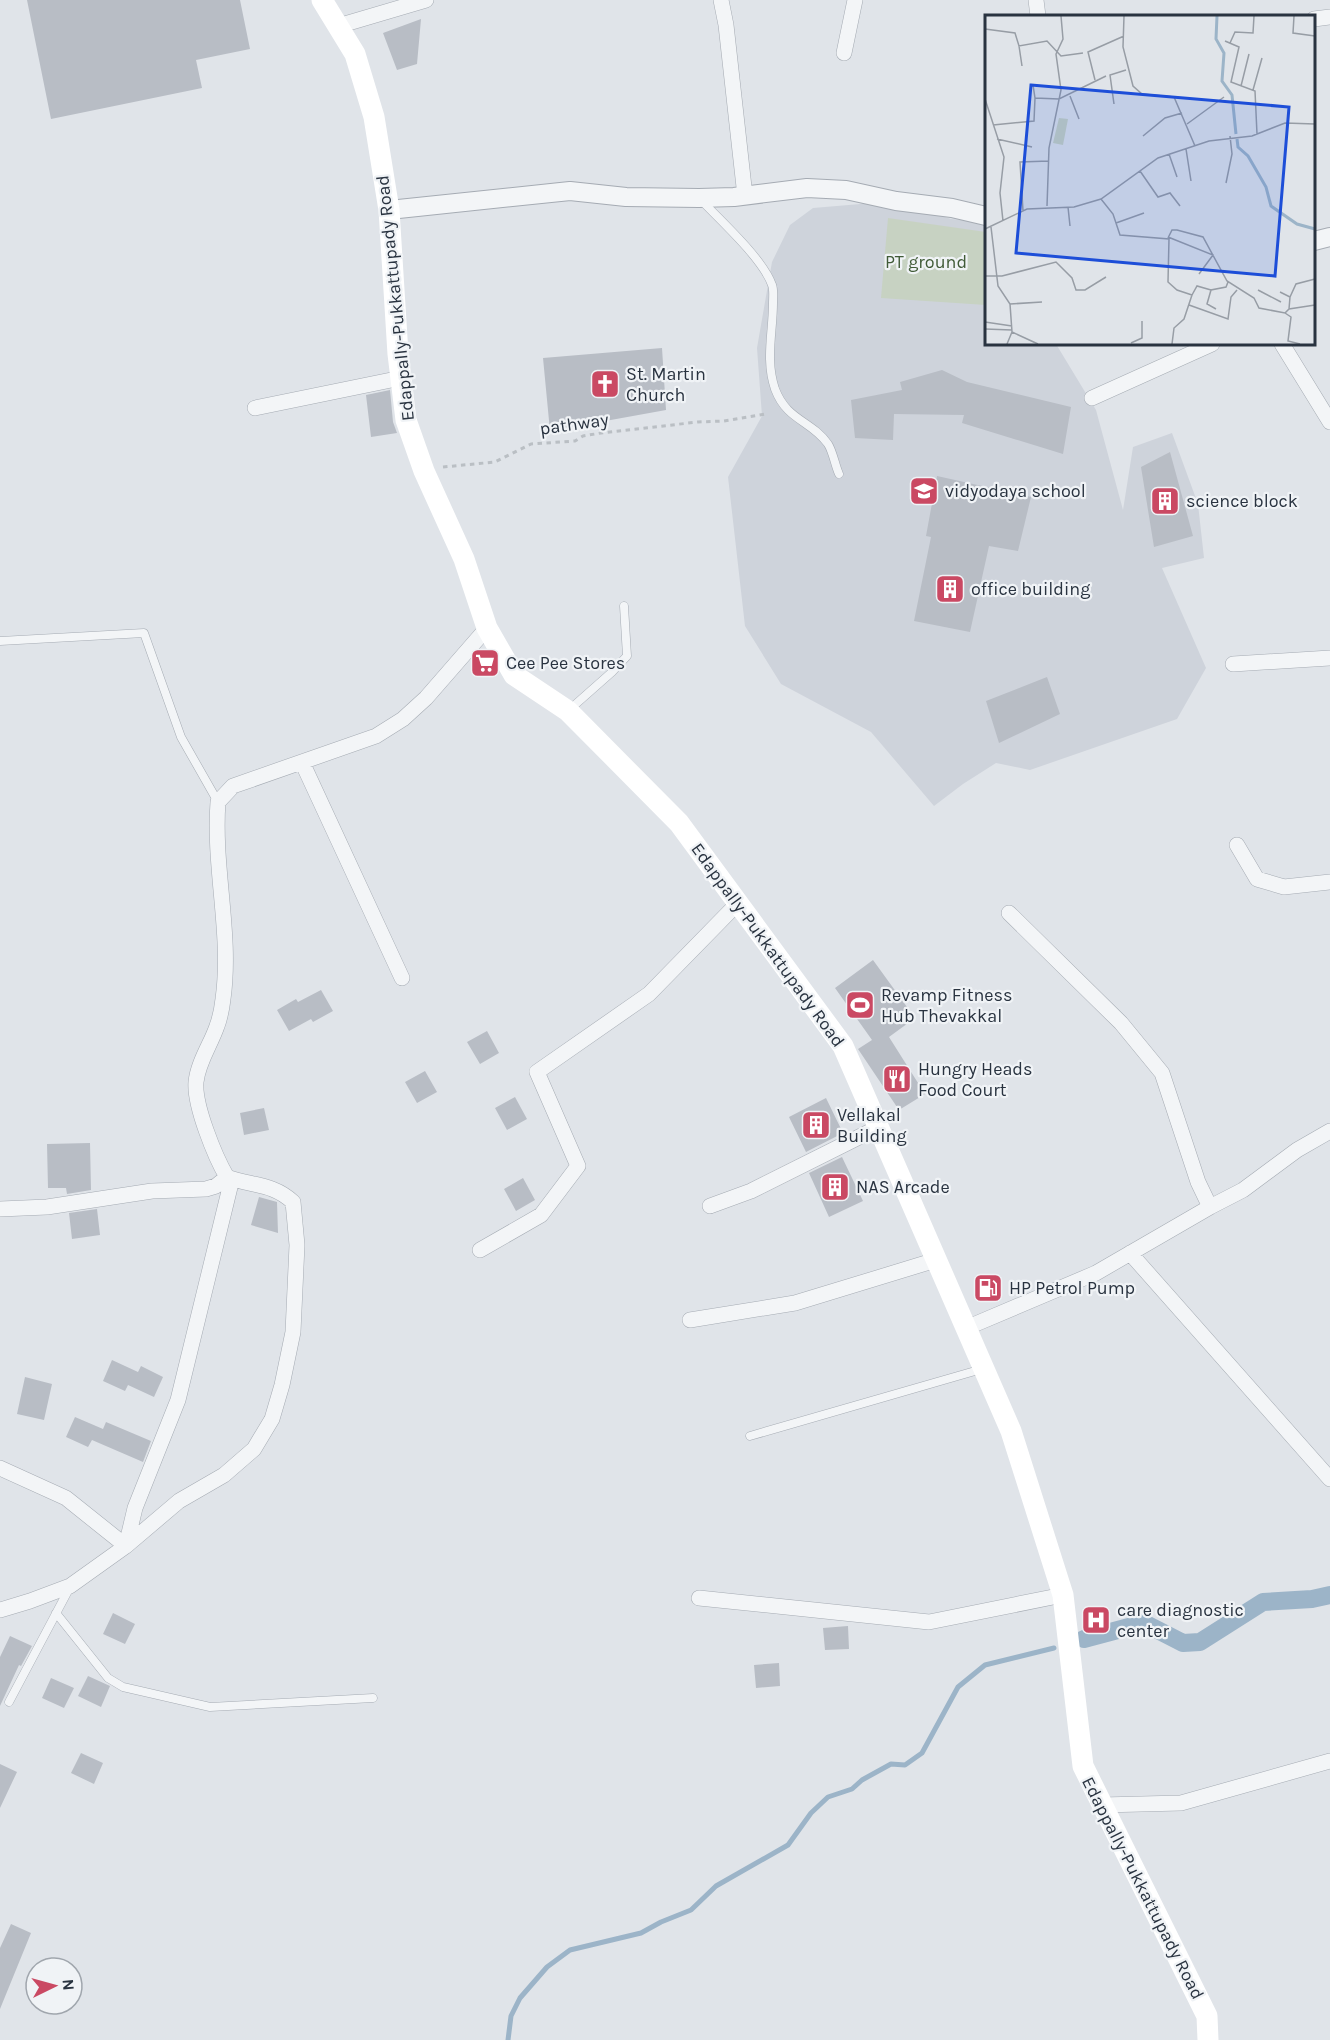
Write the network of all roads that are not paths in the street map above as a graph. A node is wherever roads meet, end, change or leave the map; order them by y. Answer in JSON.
{"nodes":[{"id":1,"x":322,"y":0,"type":"edge"},
{"id":2,"x":426,"y":0,"type":"edge"},
{"id":3,"x":721,"y":0,"type":"edge"},
{"id":4,"x":855,"y":0,"type":"edge"},
{"id":5,"x":1036,"y":0,"type":"edge"},
{"id":6,"x":1038,"y":15,"type":"edge"},
{"id":7,"x":1330,"y":17,"type":"edge"},
{"id":8,"x":1315,"y":19,"type":"edge"},
{"id":9,"x":338,"y":26,"type":"junction"},
{"id":10,"x":844,"y":53,"type":"dead end"},
{"id":11,"x":745,"y":196,"type":"junction"},
{"id":12,"x":699,"y":198,"type":"junction"},
{"id":13,"x":389,"y":210,"type":"junction"},
{"id":14,"x":985,"y":216,"type":"edge"},
{"id":15,"x":1330,"y":237,"type":"edge"},
{"id":16,"x":1315,"y":241,"type":"edge"},
{"id":17,"x":1210,"y":345,"type":"edge"},
{"id":18,"x":1283,"y":345,"type":"edge"},
{"id":19,"x":401,"y":378,"type":"junction"},
{"id":20,"x":1092,"y":399,"type":"dead end"},
{"id":21,"x":255,"y":408,"type":"dead end"},
{"id":22,"x":1330,"y":422,"type":"edge"},
{"id":23,"x":839,"y":474,"type":"dead end"},
{"id":24,"x":624,"y":606,"type":"dead end"},
{"id":25,"x":487,"y":628,"type":"junction"},
{"id":26,"x":0,"y":641,"type":"edge"},
{"id":27,"x":1330,"y":658,"type":"edge"},
{"id":28,"x":1233,"y":664,"type":"dead end"},
{"id":29,"x":568,"y":711,"type":"junction"},
{"id":30,"x":302,"y":762,"type":"junction"},
{"id":31,"x":218,"y":802,"type":"junction"},
{"id":32,"x":1237,"y":845,"type":"dead end"},
{"id":33,"x":1330,"y":882,"type":"edge"},
{"id":34,"x":738,"y":903,"type":"junction"},
{"id":35,"x":1009,"y":913,"type":"dead end"},
{"id":36,"x":402,"y":978,"type":"dead end"},
{"id":37,"x":879,"y":1127,"type":"junction"},
{"id":38,"x":1330,"y":1131,"type":"edge"},
{"id":39,"x":230,"y":1178,"type":"junction"},
{"id":40,"x":710,"y":1206,"type":"dead end"},
{"id":41,"x":1210,"y":1207,"type":"junction"},
{"id":42,"x":0,"y":1209,"type":"edge"},
{"id":43,"x":480,"y":1251,"type":"dead end"},
{"id":44,"x":1130,"y":1253,"type":"junction"},
{"id":45,"x":936,"y":1260,"type":"junction"},
{"id":46,"x":690,"y":1320,"type":"dead end"},
{"id":47,"x":966,"y":1328,"type":"junction"},
{"id":48,"x":984,"y":1369,"type":"junction"},
{"id":49,"x":750,"y":1436,"type":"dead end"},
{"id":50,"x":0,"y":1468,"type":"edge"},
{"id":51,"x":1330,"y":1479,"type":"edge"},
{"id":52,"x":126,"y":1546,"type":"junction"},
{"id":53,"x":70,"y":1586,"type":"junction"},
{"id":54,"x":1063,"y":1595,"type":"junction"},
{"id":55,"x":699,"y":1598,"type":"dead end"},
{"id":56,"x":0,"y":1610,"type":"edge"},
{"id":57,"x":57,"y":1612,"type":"junction"},
{"id":58,"x":373,"y":1698,"type":"dead end"},
{"id":59,"x":9,"y":1702,"type":"dead end"},
{"id":60,"x":1330,"y":1761,"type":"edge"},
{"id":61,"x":1102,"y":1805,"type":"junction"},
{"id":62,"x":1208,"y":2040,"type":"edge"}],
"edges":[{"from":1,"to":9,"type":"main road","name":"Edappally-Pukkattupady Road"},
{"from":2,"to":9,"type":"street"},
{"from":3,"to":11,"type":"street"},
{"from":4,"to":10,"type":"street"},
{"from":5,"to":6,"type":"street"},
{"from":7,"to":8,"type":"street"},
{"from":9,"to":13,"type":"main road","name":"Edappally-Pukkattupady Road"},
{"from":11,"to":12,"type":"street"},
{"from":11,"to":14,"type":"street"},
{"from":12,"to":13,"type":"street"},
{"from":12,"to":23,"type":"lane"},
{"from":13,"to":19,"type":"main road","name":"Edappally-Pukkattupady Road"},
{"from":15,"to":16,"type":"street"},
{"from":17,"to":20,"type":"street"},
{"from":18,"to":22,"type":"street"},
{"from":19,"to":21,"type":"street"},
{"from":19,"to":25,"type":"main road","name":"Edappally-Pukkattupady Road"},
{"from":24,"to":29,"type":"lane"},
{"from":25,"to":29,"type":"main road","name":"Edappally-Pukkattupady Road"},
{"from":25,"to":30,"type":"street"},
{"from":26,"to":31,"type":"lane"},
{"from":27,"to":28,"type":"street"},
{"from":29,"to":34,"type":"main road","name":"Edappally-Pukkattupady Road"},
{"from":30,"to":31,"type":"street"},
{"from":30,"to":36,"type":"street"},
{"from":31,"to":39,"type":"street"},
{"from":32,"to":33,"type":"street"},
{"from":34,"to":37,"type":"main road","name":"Edappally-Pukkattupady Road"},
{"from":34,"to":43,"type":"street"},
{"from":35,"to":41,"type":"street"},
{"from":37,"to":40,"type":"street"},
{"from":37,"to":45,"type":"main road","name":"Edappally-Pukkattupady Road"},
{"from":38,"to":41,"type":"street"},
{"from":39,"to":42,"type":"street"},
{"from":39,"to":52,"type":"street"},
{"from":39,"to":52,"type":"street"},
{"from":41,"to":44,"type":"street"},
{"from":44,"to":47,"type":"street"},
{"from":44,"to":51,"type":"street"},
{"from":45,"to":46,"type":"street"},
{"from":45,"to":47,"type":"main road","name":"Edappally-Pukkattupady Road"},
{"from":47,"to":48,"type":"main road","name":"Edappally-Pukkattupady Road"},
{"from":48,"to":49,"type":"lane"},
{"from":48,"to":54,"type":"main road","name":"Edappally-Pukkattupady Road"},
{"from":50,"to":52,"type":"street"},
{"from":52,"to":53,"type":"street"},
{"from":53,"to":56,"type":"street"},
{"from":53,"to":57,"type":"lane"},
{"from":54,"to":55,"type":"street"},
{"from":54,"to":61,"type":"main road","name":"Edappally-Pukkattupady Road"},
{"from":57,"to":58,"type":"lane"},
{"from":57,"to":59,"type":"lane"},
{"from":60,"to":61,"type":"street"},
{"from":61,"to":62,"type":"main road","name":"Edappally-Pukkattupady Road"}]}
